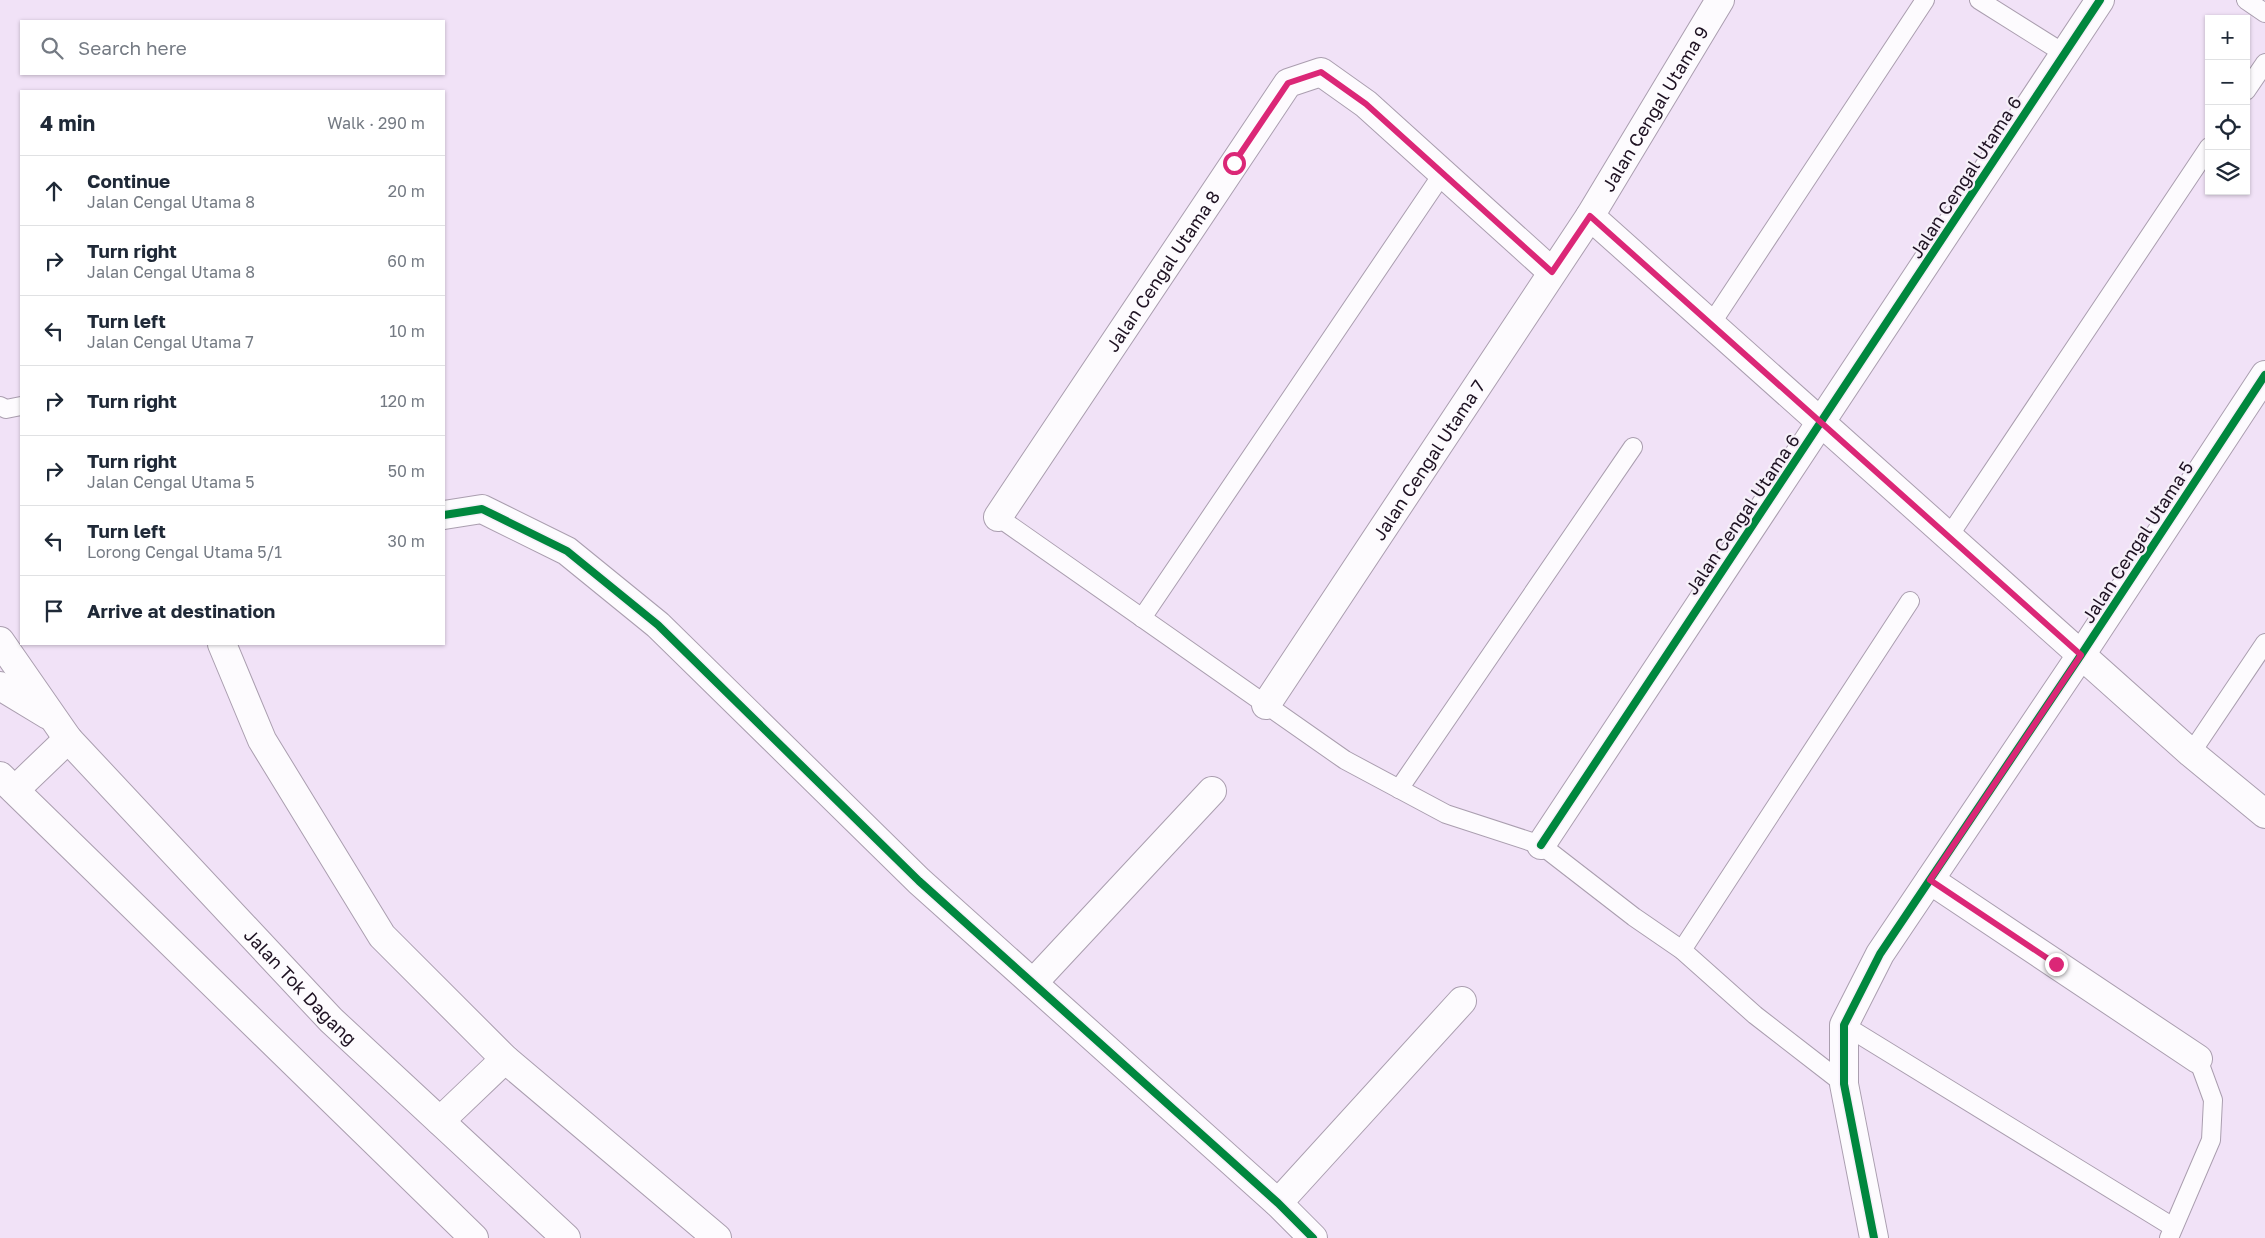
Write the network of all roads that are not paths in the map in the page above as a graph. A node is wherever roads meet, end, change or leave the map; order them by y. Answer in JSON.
{"nodes":[{"id":1,"x":1720,"y":0,"type":"edge"},
{"id":2,"x":1925,"y":0,"type":"edge"},
{"id":3,"x":1979,"y":0,"type":"edge"},
{"id":4,"x":2100,"y":0,"type":"edge"},
{"id":5,"x":2246,"y":0,"type":"edge"},
{"id":6,"x":2265,"y":13,"type":"edge"},
{"id":7,"x":2065,"y":54,"type":"junction"},
{"id":8,"x":2265,"y":63,"type":"edge"},
{"id":9,"x":2250,"y":85,"type":"edge"},
{"id":10,"x":2207,"y":150,"type":"edge"},
{"id":11,"x":1443,"y":173,"type":"junction"},
{"id":12,"x":1590,"y":216,"type":"junction"},
{"id":13,"x":1552,"y":272,"type":"junction"},
{"id":14,"x":1711,"y":324,"type":"junction"},
{"id":15,"x":2265,"y":375,"type":"edge"},
{"id":16,"x":0,"y":406,"type":"edge"},
{"id":17,"x":20,"y":406,"type":"edge"},
{"id":18,"x":1821,"y":422,"type":"junction"},
{"id":19,"x":1633,"y":447,"type":"dead end"},
{"id":20,"x":445,"y":515,"type":"edge"},
{"id":21,"x":998,"y":517,"type":"joint"},
{"id":22,"x":1949,"y":536,"type":"junction"},
{"id":23,"x":1910,"y":601,"type":"dead end"},
{"id":24,"x":1142,"y":618,"type":"junction"},
{"id":25,"x":0,"y":641,"type":"edge"},
{"id":26,"x":2265,"y":643,"type":"edge"},
{"id":27,"x":222,"y":645,"type":"edge"},
{"id":28,"x":2081,"y":655,"type":"junction"},
{"id":29,"x":0,"y":686,"type":"edge"},
{"id":30,"x":1266,"y":705,"type":"junction"},
{"id":31,"x":52,"y":717,"type":"junction"},
{"id":32,"x":68,"y":739,"type":"junction"},
{"id":33,"x":2192,"y":753,"type":"junction"},
{"id":34,"x":8,"y":783,"type":"edge"},
{"id":35,"x":1399,"y":789,"type":"junction"},
{"id":36,"x":1212,"y":791,"type":"dead end"},
{"id":37,"x":2265,"y":814,"type":"edge"},
{"id":38,"x":1541,"y":845,"type":"junction"},
{"id":39,"x":1930,"y":880,"type":"junction"},
{"id":40,"x":1682,"y":950,"type":"junction"},
{"id":41,"x":1033,"y":983,"type":"junction"},
{"id":42,"x":1462,"y":1001,"type":"dead end"},
{"id":43,"x":1844,"y":1025,"type":"junction"},
{"id":44,"x":505,"y":1059,"type":"junction"},
{"id":45,"x":2198,"y":1059,"type":"joint"},
{"id":46,"x":1844,"y":1084,"type":"junction"},
{"id":47,"x":440,"y":1121,"type":"junction"},
{"id":48,"x":1278,"y":1203,"type":"junction"},
{"id":49,"x":2171,"y":1233,"type":"edge"},
{"id":50,"x":474,"y":1238,"type":"edge"},
{"id":51,"x":566,"y":1238,"type":"edge"},
{"id":52,"x":717,"y":1238,"type":"edge"},
{"id":53,"x":1313,"y":1238,"type":"edge"},
{"id":54,"x":1874,"y":1238,"type":"edge"}],
"edges":[{"from":1,"to":12,"type":"street","name":"Jalan Cengal Utama 9"},
{"from":2,"to":14,"type":"lane"},
{"from":3,"to":7,"type":"lane"},
{"from":4,"to":7,"type":"street","name":"Jalan Cengal Utama 6"},
{"from":5,"to":6,"type":"lane"},
{"from":7,"to":18,"type":"street","name":"Jalan Cengal Utama 6"},
{"from":8,"to":9,"type":"lane"},
{"from":10,"to":22,"type":"lane"},
{"from":11,"to":13,"type":"street","name":"Jalan Cengal Utama 8"},
{"from":11,"to":21,"type":"street","name":"Jalan Cengal Utama 8"},
{"from":11,"to":24,"type":"lane"},
{"from":12,"to":13,"type":"street","name":"Jalan Cengal Utama 7"},
{"from":12,"to":14,"type":"street"},
{"from":13,"to":30,"type":"street","name":"Jalan Cengal Utama 7"},
{"from":14,"to":18,"type":"street"},
{"from":15,"to":28,"type":"street","name":"Jalan Cengal Utama 5"},
{"from":16,"to":17,"type":"lane"},
{"from":18,"to":22,"type":"street"},
{"from":18,"to":38,"type":"street","name":"Jalan Cengal Utama 6"},
{"from":19,"to":35,"type":"lane"},
{"from":20,"to":41,"type":"street"},
{"from":21,"to":24,"type":"lane"},
{"from":22,"to":28,"type":"street"},
{"from":23,"to":40,"type":"lane"},
{"from":24,"to":30,"type":"lane"},
{"from":25,"to":31,"type":"street","name":"Jalan Tok Dagang"},
{"from":26,"to":33,"type":"lane"},
{"from":27,"to":44,"type":"street"},
{"from":28,"to":33,"type":"street"},
{"from":28,"to":39,"type":"street","name":"Jalan Cengal Utama 5"},
{"from":29,"to":31,"type":"street","name":"Jalan Tok Dagang"},
{"from":30,"to":35,"type":"lane"},
{"from":31,"to":32,"type":"street","name":"Jalan Tok Dagang"},
{"from":32,"to":34,"type":"street"},
{"from":32,"to":47,"type":"street","name":"Jalan Tok Dagang"},
{"from":33,"to":37,"type":"street"},
{"from":34,"to":50,"type":"street"},
{"from":35,"to":38,"type":"lane"},
{"from":36,"to":41,"type":"street"},
{"from":38,"to":40,"type":"lane"},
{"from":39,"to":43,"type":"street","name":"Jalan Cengal Utama 5"},
{"from":39,"to":45,"type":"street"},
{"from":40,"to":46,"type":"lane"},
{"from":41,"to":48,"type":"street"},
{"from":42,"to":48,"type":"street"},
{"from":43,"to":46,"type":"street","name":"Jalan Cengal Utama 5"},
{"from":43,"to":49,"type":"lane"},
{"from":44,"to":47,"type":"street"},
{"from":44,"to":52,"type":"street"},
{"from":45,"to":49,"type":"lane"},
{"from":46,"to":54,"type":"street","name":"Jalan Cengal Utama 5"},
{"from":47,"to":51,"type":"street","name":"Jalan Tok Dagang"},
{"from":48,"to":53,"type":"street"}]}
